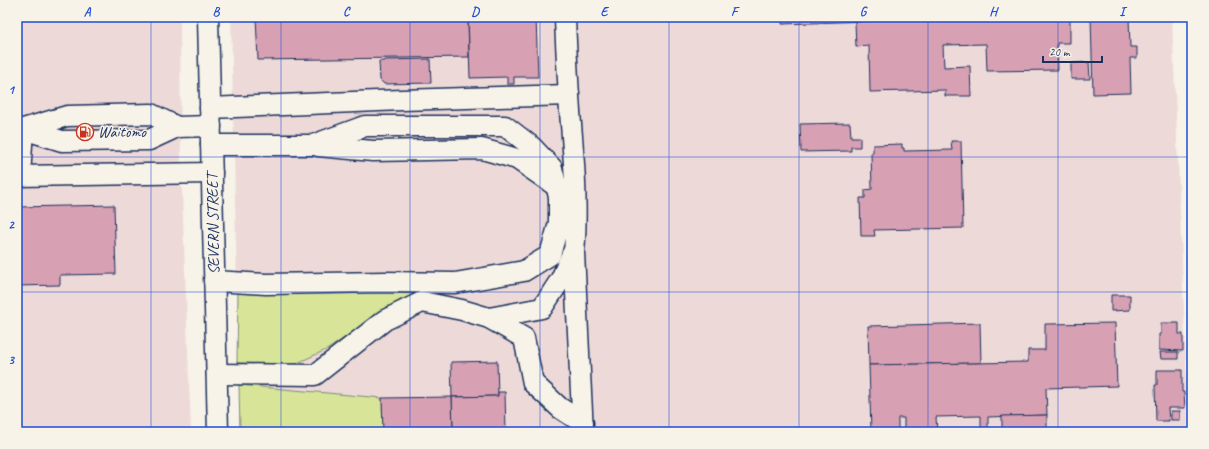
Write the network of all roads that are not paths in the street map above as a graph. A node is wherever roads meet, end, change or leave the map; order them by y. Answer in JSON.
{"nodes":[{"id":1,"x":208,"y":17,"type":"edge"},
{"id":2,"x":565,"y":17,"type":"edge"},
{"id":3,"x":569,"y":95,"type":"junction"},
{"id":4,"x":211,"y":126,"type":"junction"},
{"id":5,"x":177,"y":127,"type":"junction"},
{"id":6,"x":23,"y":129,"type":"junction"},
{"id":7,"x":314,"y":145,"type":"junction"},
{"id":8,"x":212,"y":173,"type":"junction"},
{"id":9,"x":18,"y":176,"type":"edge"},
{"id":10,"x":556,"y":186,"type":"junction"},
{"id":11,"x":576,"y":227,"type":"junction"},
{"id":12,"x":214,"y":281,"type":"junction"},
{"id":13,"x":489,"y":318,"type":"junction"},
{"id":14,"x":217,"y":374,"type":"junction"},
{"id":15,"x":583,"y":428,"type":"edge"},
{"id":16,"x":218,"y":432,"type":"edge"}],
"edges":[{"from":1,"to":4,"type":"street","name":"SEVERN STREET"},
{"from":2,"to":3,"type":"street"},
{"from":3,"to":4,"type":"street"},
{"from":3,"to":11,"type":"street"},
{"from":4,"to":5,"type":"street"},
{"from":4,"to":7,"type":"street"},
{"from":4,"to":8,"type":"street","name":"SEVERN STREET"},
{"from":5,"to":6,"type":"street"},
{"from":5,"to":6,"type":"street"},
{"from":6,"to":9,"type":"street"},
{"from":7,"to":10,"type":"street"},
{"from":7,"to":10,"type":"street"},
{"from":8,"to":9,"type":"street"},
{"from":8,"to":12,"type":"street","name":"SEVERN STREET"},
{"from":10,"to":12,"type":"street"},
{"from":11,"to":13,"type":"street"},
{"from":11,"to":15,"type":"street"},
{"from":12,"to":14,"type":"street","name":"SEVERN STREET"},
{"from":13,"to":14,"type":"street"},
{"from":13,"to":15,"type":"street"},
{"from":14,"to":16,"type":"street","name":"SEVERN STREET"}]}
